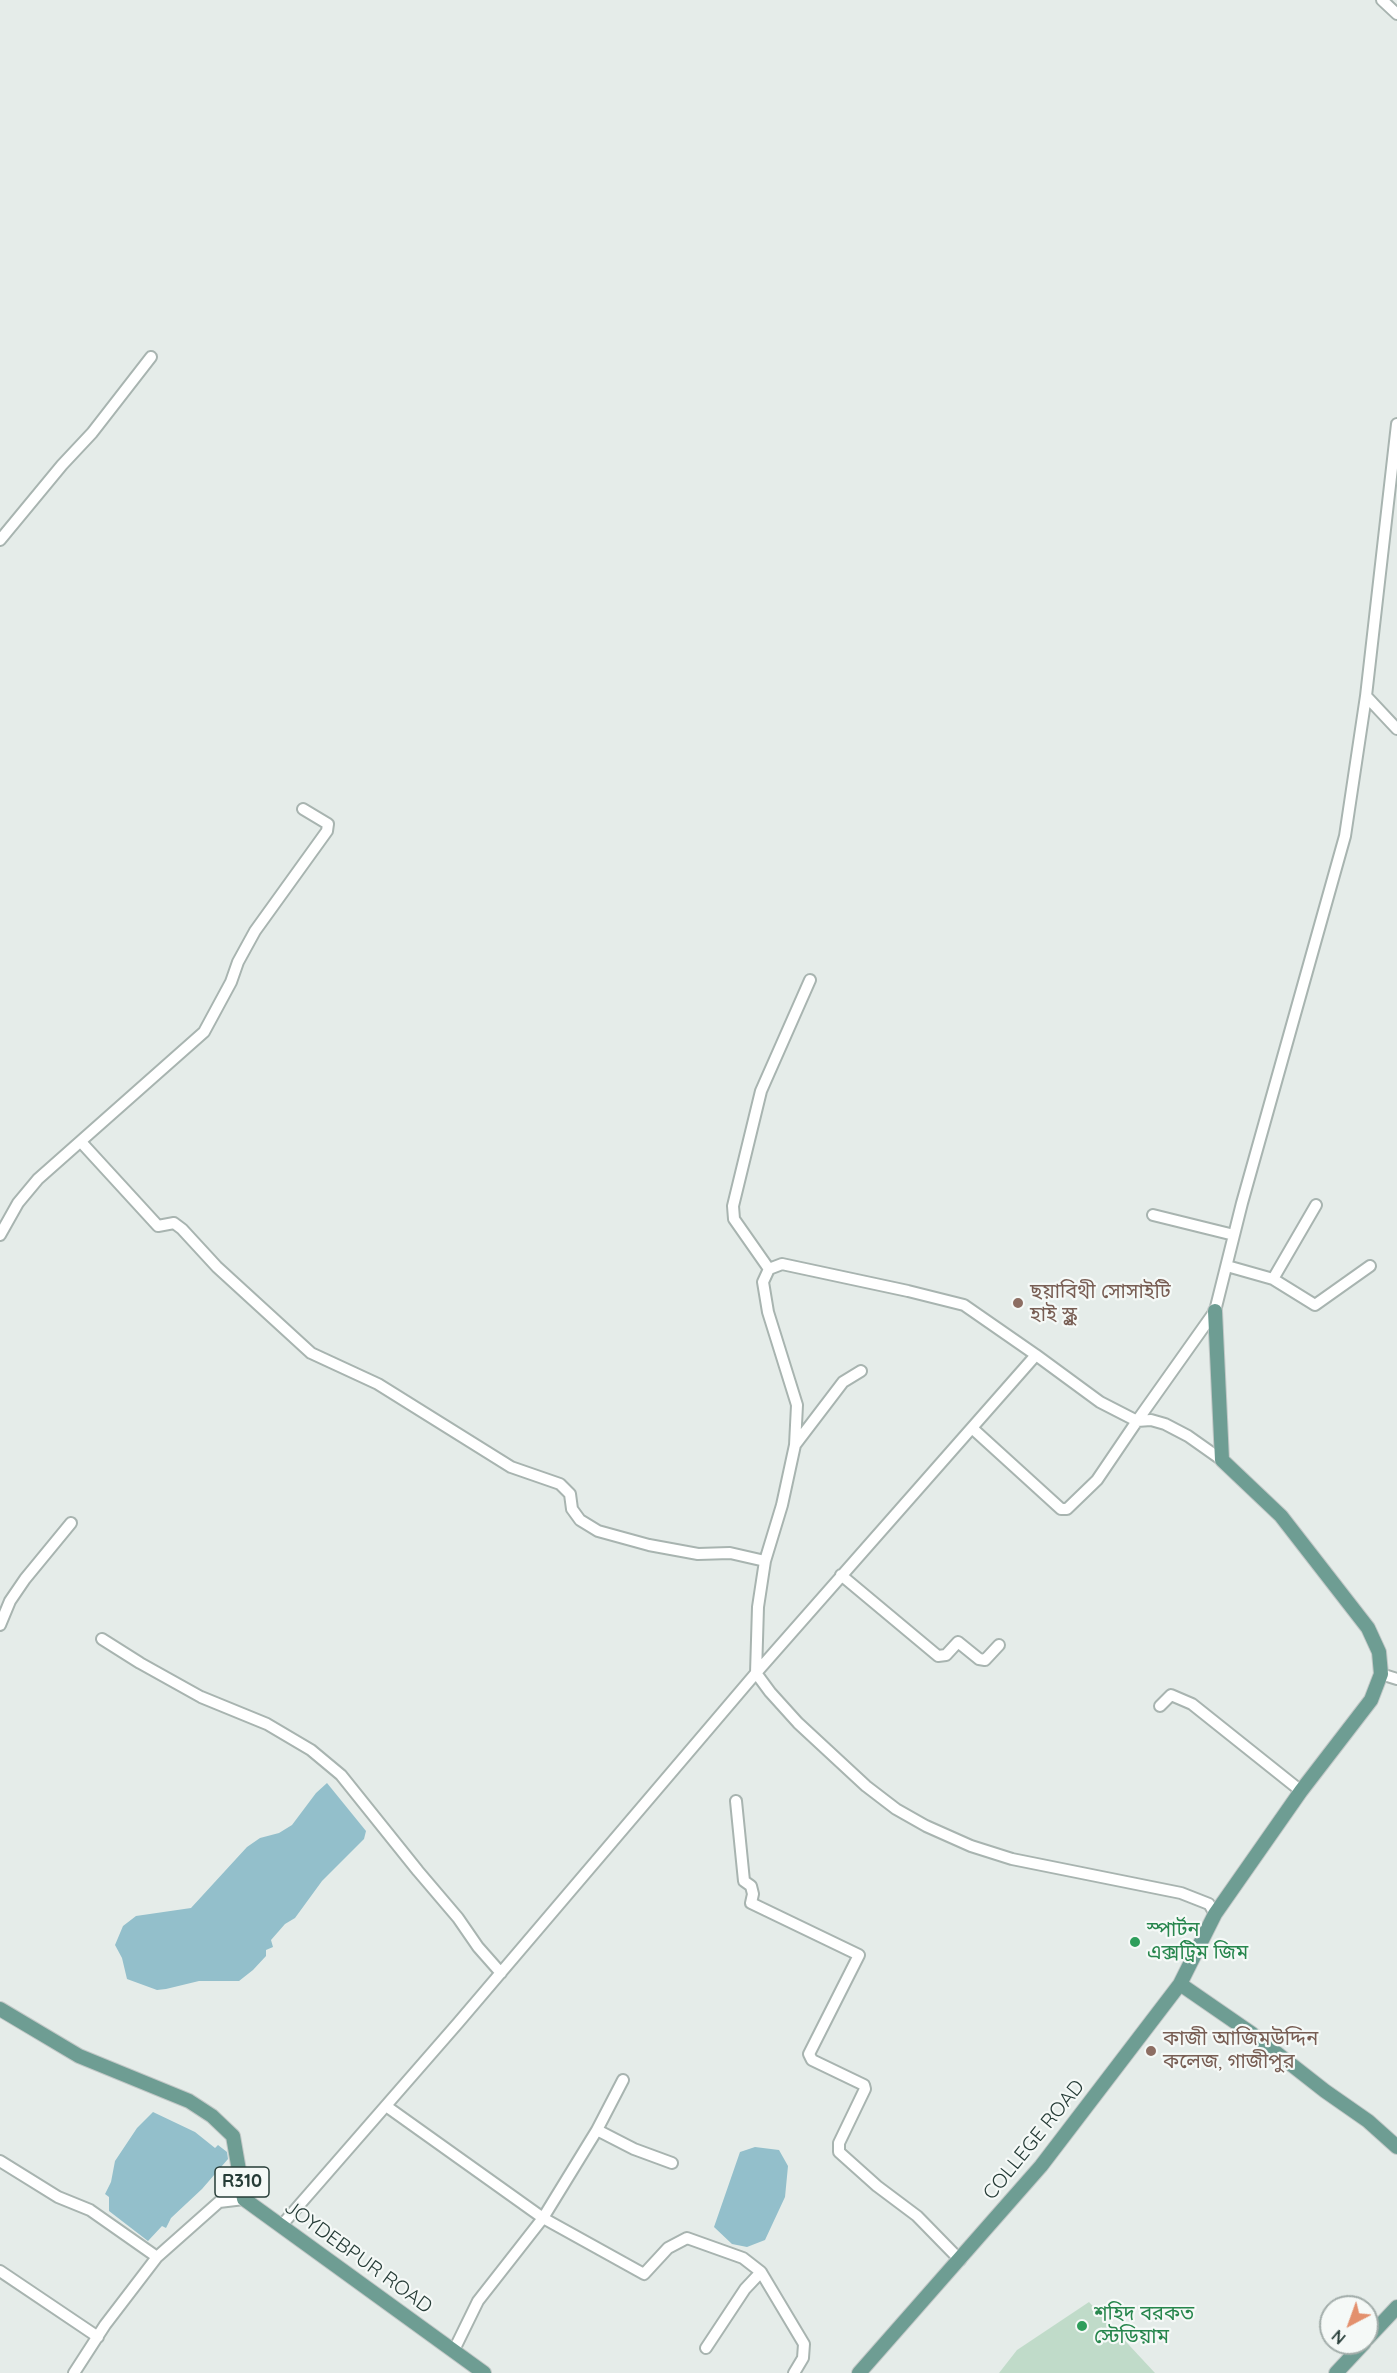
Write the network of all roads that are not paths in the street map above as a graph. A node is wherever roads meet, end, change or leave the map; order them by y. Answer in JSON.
{"nodes":[{"id":1,"x":1382,"y":0,"type":"edge"},
{"id":2,"x":1397,"y":14,"type":"edge"},
{"id":3,"x":151,"y":357,"type":"dead end"},
{"id":4,"x":1397,"y":424,"type":"edge"},
{"id":5,"x":0,"y":540,"type":"edge"},
{"id":6,"x":1366,"y":696,"type":"junction"},
{"id":7,"x":1397,"y":729,"type":"edge"},
{"id":8,"x":303,"y":809,"type":"dead end"},
{"id":9,"x":810,"y":980,"type":"dead end"},
{"id":10,"x":81,"y":1142,"type":"junction"},
{"id":11,"x":1316,"y":1205,"type":"dead end"},
{"id":12,"x":1153,"y":1215,"type":"dead end"},
{"id":13,"x":0,"y":1235,"type":"edge"},
{"id":14,"x":1234,"y":1235,"type":"junction"},
{"id":15,"x":1227,"y":1266,"type":"junction"},
{"id":16,"x":1370,"y":1266,"type":"dead end"},
{"id":17,"x":769,"y":1269,"type":"junction"},
{"id":18,"x":1273,"y":1279,"type":"junction"},
{"id":19,"x":1215,"y":1311,"type":"junction"},
{"id":20,"x":1036,"y":1355,"type":"junction"},
{"id":21,"x":861,"y":1371,"type":"dead end"},
{"id":22,"x":1137,"y":1421,"type":"junction"},
{"id":23,"x":972,"y":1428,"type":"junction"},
{"id":24,"x":795,"y":1445,"type":"junction"},
{"id":25,"x":1222,"y":1460,"type":"junction"},
{"id":26,"x":71,"y":1523,"type":"dead end"},
{"id":27,"x":765,"y":1561,"type":"junction"},
{"id":28,"x":841,"y":1575,"type":"junction"},
{"id":29,"x":0,"y":1625,"type":"edge"},
{"id":30,"x":102,"y":1639,"type":"dead end"},
{"id":31,"x":999,"y":1645,"type":"dead end"},
{"id":32,"x":756,"y":1673,"type":"junction"},
{"id":33,"x":1381,"y":1674,"type":"junction"},
{"id":34,"x":1397,"y":1679,"type":"edge"},
{"id":35,"x":1160,"y":1706,"type":"dead end"},
{"id":36,"x":1301,"y":1791,"type":"junction"},
{"id":37,"x":736,"y":1801,"type":"dead end"},
{"id":38,"x":1215,"y":1914,"type":"junction"},
{"id":39,"x":501,"y":1973,"type":"junction"},
{"id":40,"x":1180,"y":1984,"type":"junction"},
{"id":41,"x":0,"y":2009,"type":"edge"},
{"id":42,"x":623,"y":2080,"type":"dead end"},
{"id":43,"x":386,"y":2106,"type":"junction"},
{"id":44,"x":597,"y":2130,"type":"junction"},
{"id":45,"x":1397,"y":2147,"type":"edge"},
{"id":46,"x":0,"y":2161,"type":"edge"},
{"id":47,"x":672,"y":2163,"type":"dead end"},
{"id":48,"x":244,"y":2199,"type":"junction"},
{"id":49,"x":543,"y":2218,"type":"junction"},
{"id":50,"x":281,"y":2226,"type":"junction"},
{"id":51,"x":157,"y":2258,"type":"junction"},
{"id":52,"x":960,"y":2260,"type":"junction"},
{"id":53,"x":0,"y":2271,"type":"edge"},
{"id":54,"x":761,"y":2272,"type":"junction"},
{"id":55,"x":1394,"y":2316,"type":"edge"},
{"id":56,"x":1379,"y":2329,"type":"edge"},
{"id":57,"x":98,"y":2337,"type":"junction"},
{"id":58,"x":706,"y":2348,"type":"dead end"},
{"id":59,"x":454,"y":2350,"type":"junction"},
{"id":60,"x":1353,"y":2355,"type":"edge"},
{"id":61,"x":74,"y":2373,"type":"edge"},
{"id":62,"x":484,"y":2373,"type":"edge"},
{"id":63,"x":794,"y":2373,"type":"edge"},
{"id":64,"x":859,"y":2373,"type":"edge"},
{"id":65,"x":1336,"y":2373,"type":"edge"}],
"edges":[{"from":1,"to":2,"type":"street"},
{"from":3,"to":5,"type":"street"},
{"from":4,"to":6,"type":"street"},
{"from":6,"to":7,"type":"street"},
{"from":6,"to":14,"type":"street"},
{"from":8,"to":10,"type":"street"},
{"from":9,"to":17,"type":"street"},
{"from":10,"to":13,"type":"street"},
{"from":10,"to":27,"type":"street"},
{"from":11,"to":18,"type":"street"},
{"from":12,"to":14,"type":"street"},
{"from":14,"to":15,"type":"street"},
{"from":15,"to":18,"type":"street"},
{"from":15,"to":19,"type":"street"},
{"from":16,"to":18,"type":"street"},
{"from":17,"to":20,"type":"street"},
{"from":17,"to":24,"type":"street"},
{"from":19,"to":22,"type":"street"},
{"from":19,"to":25,"type":"main road"},
{"from":20,"to":22,"type":"street"},
{"from":20,"to":23,"type":"street"},
{"from":21,"to":24,"type":"street"},
{"from":22,"to":23,"type":"street"},
{"from":22,"to":25,"type":"street"},
{"from":23,"to":28,"type":"street"},
{"from":24,"to":27,"type":"street"},
{"from":25,"to":33,"type":"main road"},
{"from":26,"to":29,"type":"street"},
{"from":27,"to":32,"type":"street"},
{"from":28,"to":31,"type":"street"},
{"from":28,"to":32,"type":"street"},
{"from":30,"to":39,"type":"street"},
{"from":32,"to":38,"type":"street"},
{"from":32,"to":39,"type":"street"},
{"from":33,"to":34,"type":"street"},
{"from":33,"to":36,"type":"main road","name":"COLLEGE ROAD"},
{"from":35,"to":36,"type":"street"},
{"from":36,"to":38,"type":"main road","name":"COLLEGE ROAD"},
{"from":37,"to":52,"type":"street"},
{"from":38,"to":40,"type":"main road","name":"COLLEGE ROAD"},
{"from":39,"to":43,"type":"street"},
{"from":40,"to":45,"type":"main road"},
{"from":40,"to":52,"type":"main road","name":"COLLEGE ROAD"},
{"from":41,"to":48,"type":"main road","number":"R310"},
{"from":42,"to":44,"type":"street"},
{"from":43,"to":49,"type":"street"},
{"from":43,"to":50,"type":"street"},
{"from":44,"to":47,"type":"street"},
{"from":44,"to":49,"type":"street"},
{"from":46,"to":51,"type":"street"},
{"from":48,"to":50,"type":"main road","name":"JOYDEBPUR ROAD","number":"R310"},
{"from":48,"to":51,"type":"street"},
{"from":49,"to":54,"type":"street"},
{"from":49,"to":59,"type":"street"},
{"from":50,"to":59,"type":"main road","name":"JOYDEBPUR ROAD","number":"R310"},
{"from":51,"to":57,"type":"street"},
{"from":52,"to":64,"type":"main road","name":"COLLEGE ROAD"},
{"from":53,"to":57,"type":"street"},
{"from":54,"to":58,"type":"street"},
{"from":54,"to":63,"type":"street"},
{"from":55,"to":56,"type":"main road"},
{"from":57,"to":61,"type":"street"},
{"from":59,"to":62,"type":"main road","name":"JOYDEBPUR ROAD","number":"R310"},
{"from":60,"to":65,"type":"main road"}]}
